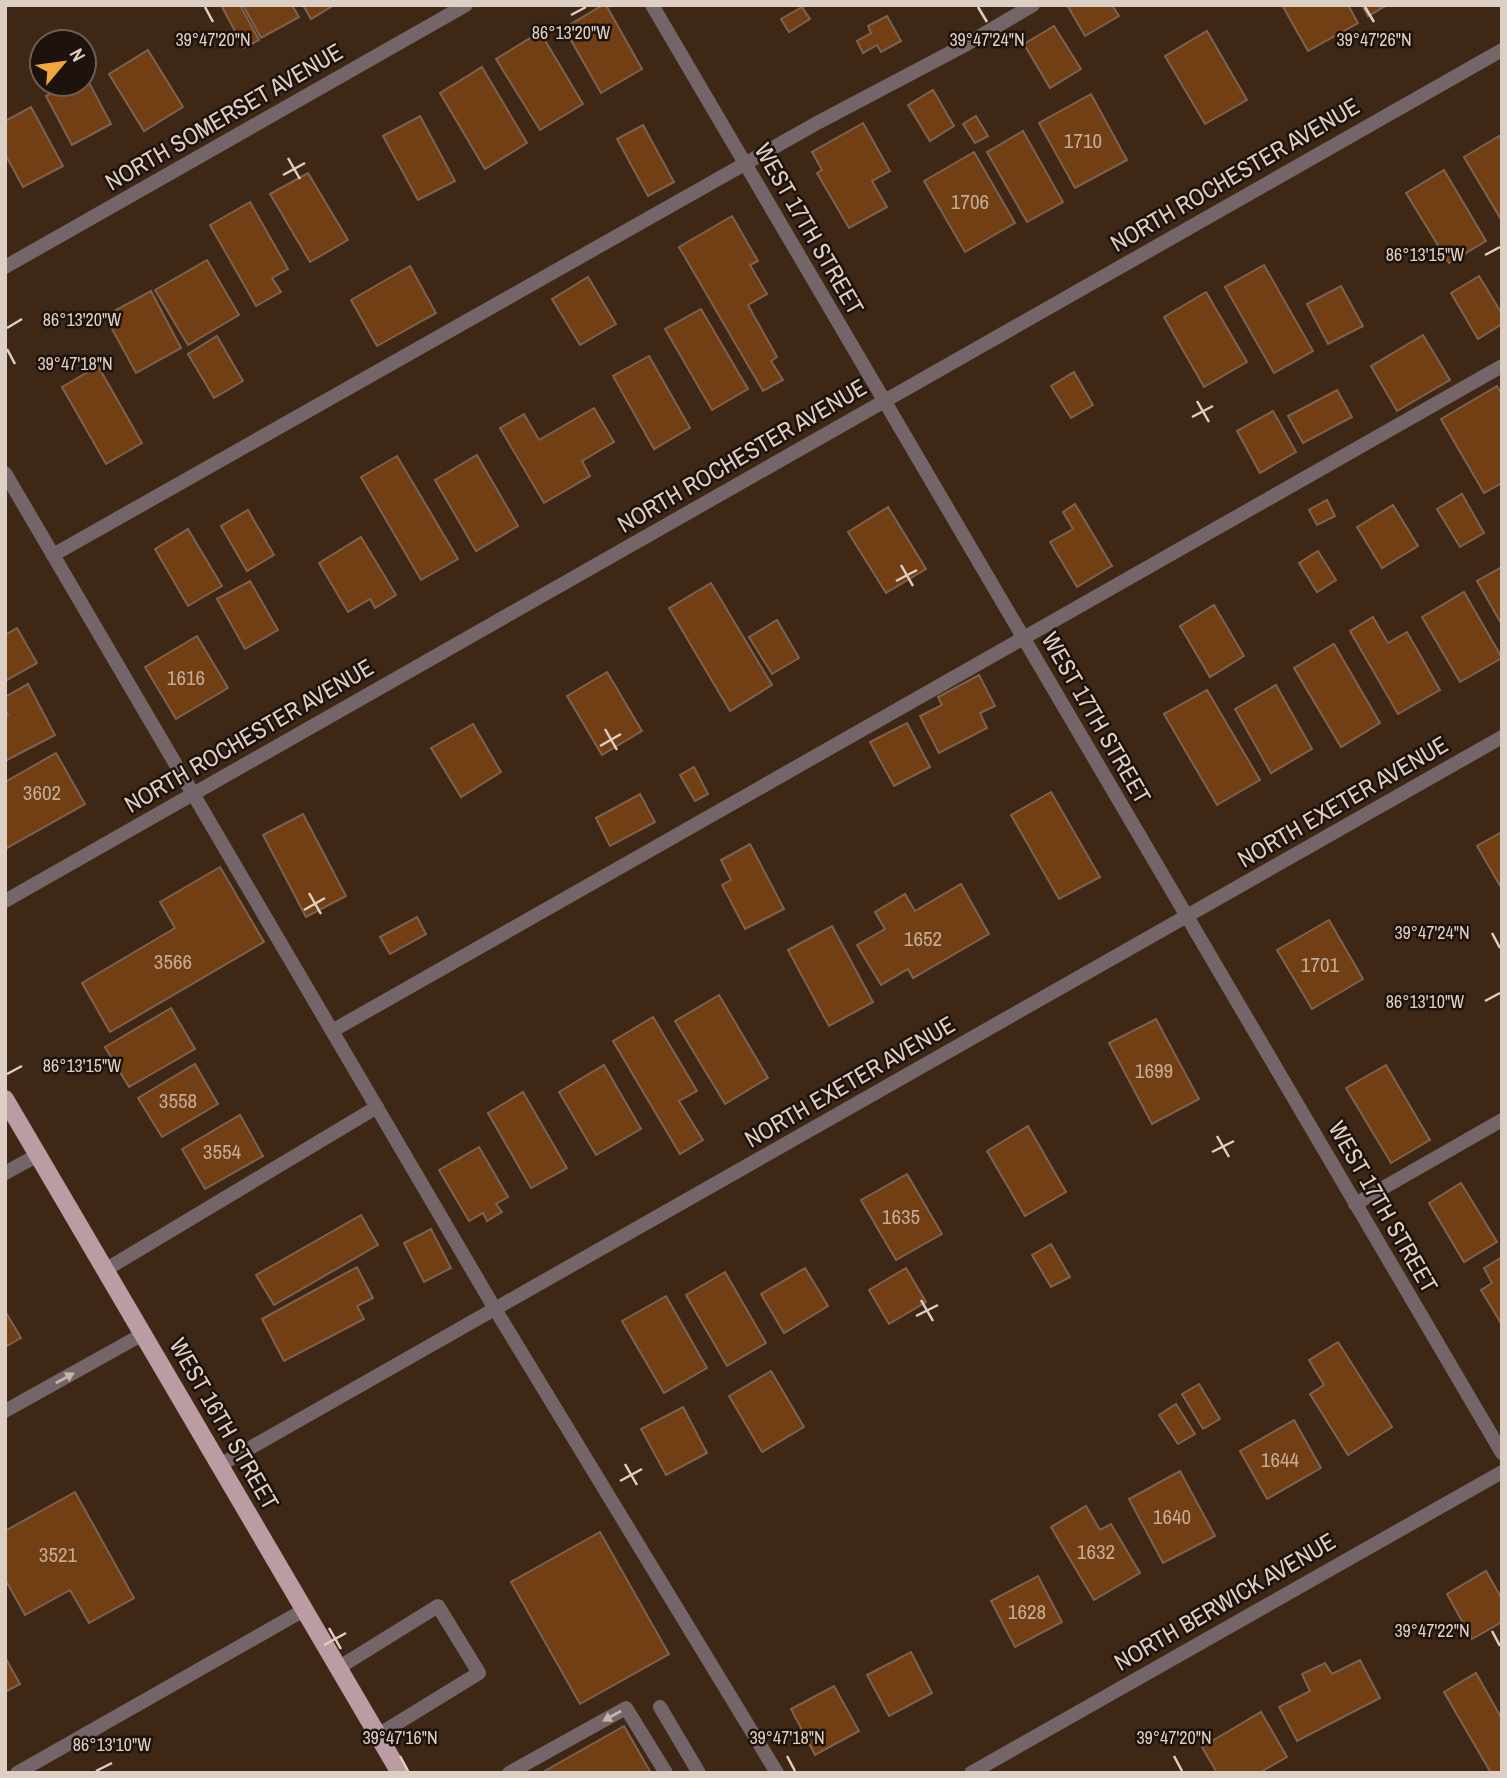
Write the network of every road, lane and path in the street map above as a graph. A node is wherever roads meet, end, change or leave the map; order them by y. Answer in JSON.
{"nodes":[{"id":1,"x":466,"y":5,"type":"edge"},
{"id":2,"x":652,"y":5,"type":"edge"},
{"id":3,"x":1033,"y":5,"type":"edge"},
{"id":4,"x":1502,"y":50,"type":"edge"},
{"id":5,"x":745,"y":163,"type":"junction"},
{"id":6,"x":5,"y":267,"type":"edge"},
{"id":7,"x":1502,"y":366,"type":"edge"},
{"id":8,"x":884,"y":401,"type":"junction"},
{"id":9,"x":5,"y":473,"type":"edge"},
{"id":10,"x":53,"y":555,"type":"junction"},
{"id":11,"x":1023,"y":638,"type":"junction"},
{"id":12,"x":1502,"y":737,"type":"edge"},
{"id":13,"x":194,"y":794,"type":"junction"},
{"id":14,"x":5,"y":901,"type":"edge"},
{"id":15,"x":1186,"y":917,"type":"junction"},
{"id":16,"x":332,"y":1031,"type":"junction"},
{"id":17,"x":5,"y":1099,"type":"edge"},
{"id":18,"x":377,"y":1107,"type":"junction"},
{"id":19,"x":1502,"y":1120,"type":"edge"},
{"id":20,"x":38,"y":1155,"type":"junction"},
{"id":21,"x":5,"y":1173,"type":"edge"},
{"id":22,"x":1355,"y":1204,"type":"junction"},
{"id":23,"x":105,"y":1270,"type":"junction"},
{"id":24,"x":495,"y":1309,"type":"junction"},
{"id":25,"x":143,"y":1334,"type":"junction"},
{"id":26,"x":5,"y":1411,"type":"edge"},
{"id":27,"x":1502,"y":1453,"type":"edge"},
{"id":28,"x":220,"y":1465,"type":"junction"},
{"id":29,"x":1502,"y":1472,"type":"edge"},
{"id":30,"x":304,"y":1610,"type":"junction"},
{"id":31,"x":338,"y":1668,"type":"junction"},
{"id":32,"x":660,"y":1707,"type":"dead end"},
{"id":33,"x":378,"y":1735,"type":"junction"},
{"id":34,"x":17,"y":1773,"type":"edge"},
{"id":35,"x":400,"y":1773,"type":"edge"},
{"id":36,"x":509,"y":1773,"type":"edge"},
{"id":37,"x":666,"y":1773,"type":"edge"},
{"id":38,"x":699,"y":1773,"type":"edge"},
{"id":39,"x":777,"y":1773,"type":"edge"},
{"id":40,"x":971,"y":1773,"type":"edge"}],
"edges":[{"from":1,"to":6,"type":"street","name":"NORTH SOMERSET AVENUE"},
{"from":2,"to":5,"type":"street","name":"WEST 17TH STREET"},
{"from":3,"to":5,"type":"street"},
{"from":4,"to":8,"type":"street","name":"NORTH ROCHESTER AVENUE"},
{"from":5,"to":8,"type":"street","name":"WEST 17TH STREET"},
{"from":5,"to":10,"type":"street"},
{"from":7,"to":11,"type":"street"},
{"from":8,"to":11,"type":"street","name":"WEST 17TH STREET"},
{"from":8,"to":13,"type":"street","name":"NORTH ROCHESTER AVENUE"},
{"from":9,"to":10,"type":"street"},
{"from":10,"to":13,"type":"street"},
{"from":11,"to":15,"type":"street","name":"WEST 17TH STREET"},
{"from":11,"to":16,"type":"street"},
{"from":12,"to":15,"type":"street","name":"NORTH EXETER AVENUE"},
{"from":13,"to":14,"type":"street","name":"NORTH ROCHESTER AVENUE"},
{"from":13,"to":16,"type":"street"},
{"from":15,"to":22,"type":"street","name":"WEST 17TH STREET"},
{"from":15,"to":24,"type":"street","name":"NORTH EXETER AVENUE"},
{"from":16,"to":18,"type":"street"},
{"from":17,"to":20,"type":"main road","name":"WEST 16TH STREET"},
{"from":18,"to":23,"type":"street"},
{"from":18,"to":24,"type":"street"},
{"from":19,"to":22,"type":"street"},
{"from":20,"to":21,"type":"street"},
{"from":20,"to":23,"type":"main road","name":"WEST 16TH STREET"},
{"from":22,"to":27,"type":"street","name":"WEST 17TH STREET"},
{"from":23,"to":25,"type":"main road","name":"WEST 16TH STREET"},
{"from":24,"to":28,"type":"street","name":"NORTH EXETER AVENUE"},
{"from":24,"to":39,"type":"street"},
{"from":26,"to":25,"type":"street","one_way":true},
{"from":25,"to":28,"type":"main road","name":"WEST 16TH STREET"},
{"from":28,"to":30,"type":"main road","name":"WEST 16TH STREET"},
{"from":29,"to":40,"type":"street","name":"NORTH BERWICK AVENUE"},
{"from":30,"to":31,"type":"main road","name":"WEST 16TH STREET"},
{"from":30,"to":34,"type":"street"},
{"from":31,"to":33,"type":"main road","name":"WEST 16TH STREET"},
{"from":31,"to":33,"type":"street"},
{"from":32,"to":38,"type":"street"},
{"from":33,"to":35,"type":"main road","name":"WEST 16TH STREET"},
{"from":37,"to":36,"type":"street","one_way":true}]}
